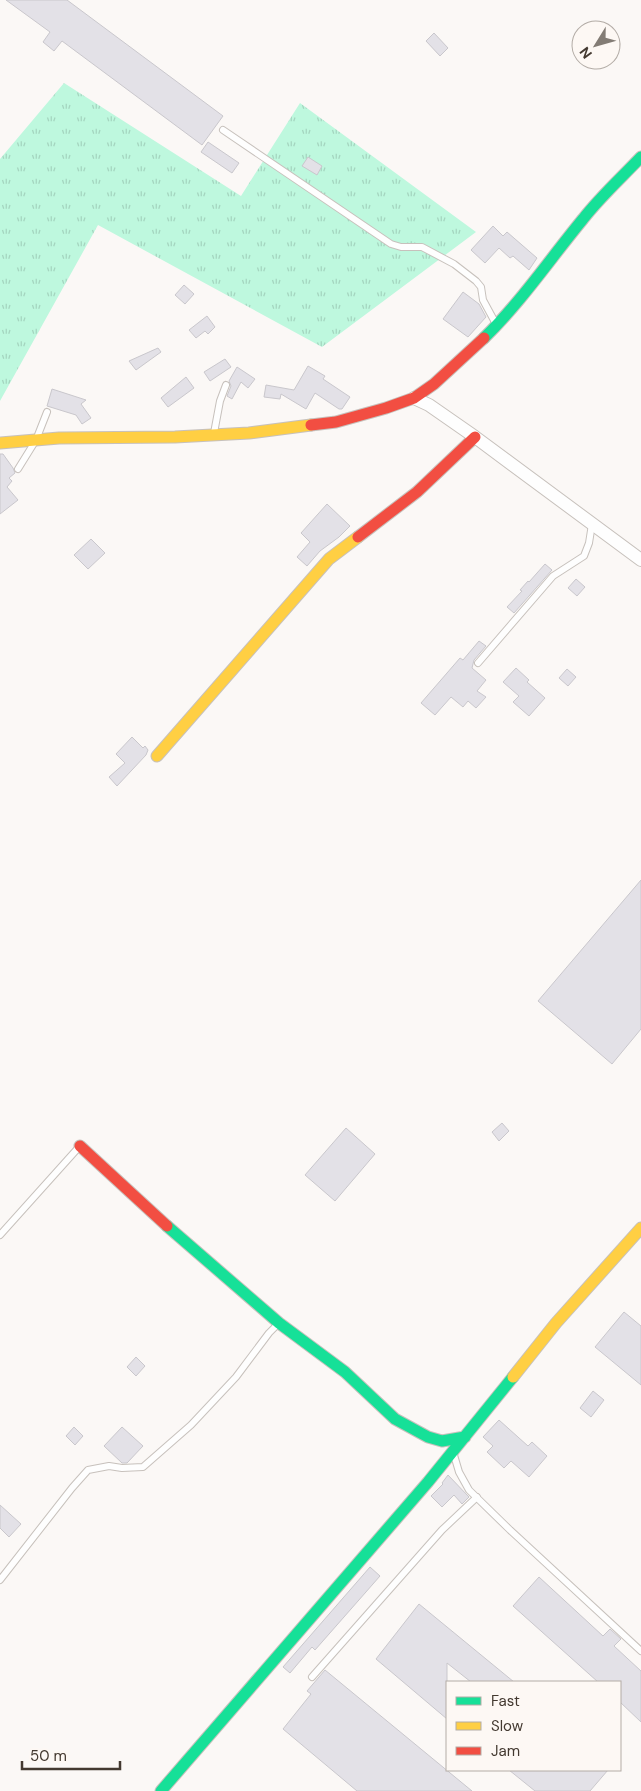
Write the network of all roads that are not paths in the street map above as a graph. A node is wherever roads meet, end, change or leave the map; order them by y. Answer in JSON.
{"nodes":[{"id":1,"x":223,"y":130,"type":"dead end"},
{"id":2,"x":641,"y":158,"type":"edge"},
{"id":3,"x":497,"y":325,"type":"junction"},
{"id":4,"x":226,"y":385,"type":"dead end"},
{"id":5,"x":414,"y":398,"type":"junction"},
{"id":6,"x":47,"y":412,"type":"dead end"},
{"id":7,"x":214,"y":436,"type":"junction"},
{"id":8,"x":475,"y":437,"type":"junction"},
{"id":9,"x":36,"y":440,"type":"junction"},
{"id":10,"x":0,"y":443,"type":"edge"},
{"id":11,"x":18,"y":469,"type":"dead end"},
{"id":12,"x":592,"y":524,"type":"junction"},
{"id":13,"x":641,"y":560,"type":"edge"},
{"id":14,"x":478,"y":663,"type":"dead end"},
{"id":15,"x":157,"y":756,"type":"dead end"},
{"id":16,"x":80,"y":1146,"type":"joint"},
{"id":17,"x":641,"y":1228,"type":"edge"},
{"id":18,"x":0,"y":1235,"type":"edge"},
{"id":19,"x":278,"y":1323,"type":"junction"},
{"id":20,"x":465,"y":1437,"type":"junction"},
{"id":21,"x":453,"y":1452,"type":"junction"},
{"id":22,"x":477,"y":1497,"type":"junction"},
{"id":23,"x":0,"y":1580,"type":"edge"},
{"id":24,"x":641,"y":1651,"type":"edge"},
{"id":25,"x":312,"y":1677,"type":"dead end"},
{"id":26,"x":161,"y":1791,"type":"edge"}],
"edges":[{"from":1,"to":3,"type":"lane"},
{"from":2,"to":3,"type":"street"},
{"from":3,"to":5,"type":"street"},
{"from":4,"to":7,"type":"lane"},
{"from":5,"to":7,"type":"street"},
{"from":5,"to":8,"type":"street"},
{"from":6,"to":9,"type":"lane"},
{"from":7,"to":9,"type":"street"},
{"from":8,"to":12,"type":"street"},
{"from":8,"to":15,"type":"street"},
{"from":9,"to":10,"type":"street"},
{"from":9,"to":11,"type":"lane"},
{"from":12,"to":13,"type":"street"},
{"from":12,"to":14,"type":"lane"},
{"from":16,"to":18,"type":"lane"},
{"from":16,"to":19,"type":"street"},
{"from":17,"to":20,"type":"street"},
{"from":19,"to":20,"type":"street"},
{"from":19,"to":23,"type":"lane"},
{"from":20,"to":21,"type":"street"},
{"from":21,"to":22,"type":"lane"},
{"from":21,"to":26,"type":"street"},
{"from":22,"to":24,"type":"lane"},
{"from":22,"to":25,"type":"lane"}]}
